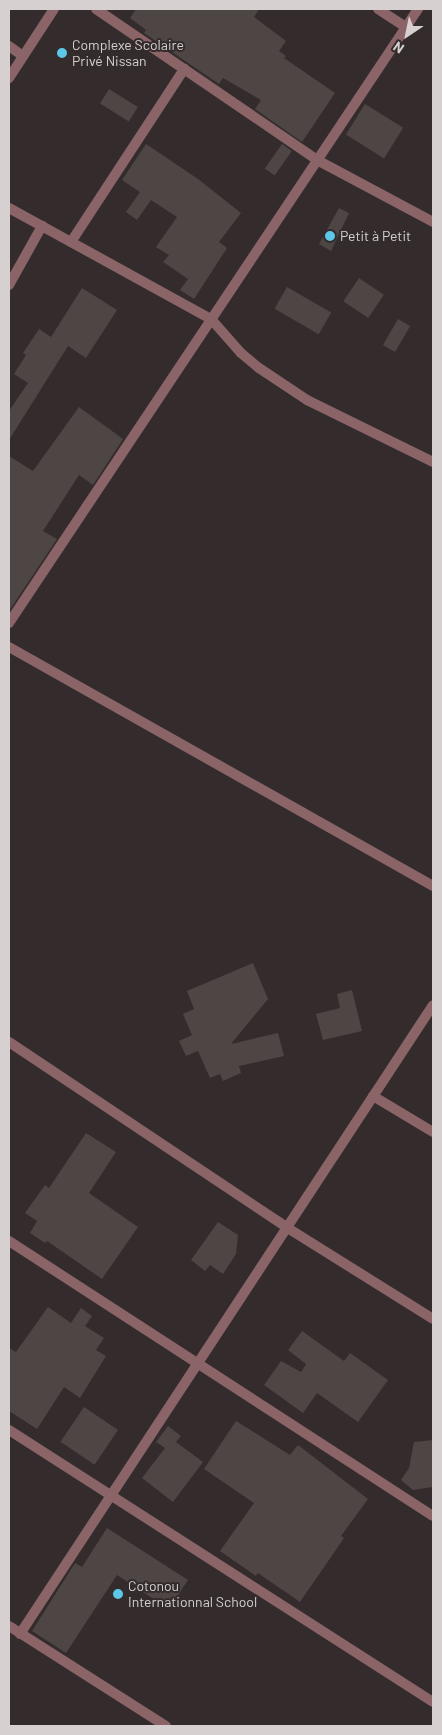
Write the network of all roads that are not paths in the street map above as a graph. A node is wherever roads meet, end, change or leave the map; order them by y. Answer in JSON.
{"nodes":[{"id":1,"x":54,"y":9,"type":"edge"},
{"id":2,"x":96,"y":9,"type":"edge"},
{"id":3,"x":378,"y":9,"type":"edge"},
{"id":4,"x":418,"y":9,"type":"edge"},
{"id":5,"x":406,"y":27,"type":"junction"},
{"id":6,"x":9,"y":46,"type":"edge"},
{"id":7,"x":23,"y":56,"type":"junction"},
{"id":8,"x":184,"y":69,"type":"junction"},
{"id":9,"x":9,"y":78,"type":"edge"},
{"id":10,"x":317,"y":160,"type":"junction"},
{"id":11,"x":9,"y":208,"type":"edge"},
{"id":12,"x":433,"y":222,"type":"edge"},
{"id":13,"x":42,"y":226,"type":"junction"},
{"id":14,"x":71,"y":242,"type":"junction"},
{"id":15,"x":9,"y":285,"type":"edge"},
{"id":16,"x":212,"y":318,"type":"junction"},
{"id":17,"x":433,"y":462,"type":"edge"},
{"id":18,"x":9,"y":624,"type":"edge"},
{"id":19,"x":9,"y":647,"type":"edge"},
{"id":20,"x":433,"y":886,"type":"edge"},
{"id":21,"x":433,"y":1006,"type":"edge"},
{"id":22,"x":9,"y":1042,"type":"edge"},
{"id":23,"x":373,"y":1096,"type":"junction"},
{"id":24,"x":433,"y":1132,"type":"edge"},
{"id":25,"x":286,"y":1227,"type":"junction"},
{"id":26,"x":9,"y":1241,"type":"edge"},
{"id":27,"x":433,"y":1319,"type":"edge"},
{"id":28,"x":198,"y":1364,"type":"junction"},
{"id":29,"x":9,"y":1430,"type":"edge"},
{"id":30,"x":112,"y":1496,"type":"junction"},
{"id":31,"x":433,"y":1516,"type":"edge"},
{"id":32,"x":9,"y":1626,"type":"edge"},
{"id":33,"x":20,"y":1634,"type":"junction"},
{"id":34,"x":433,"y":1702,"type":"edge"},
{"id":35,"x":166,"y":1726,"type":"edge"}],
"edges":[{"from":1,"to":7,"type":"street"},
{"from":2,"to":8,"type":"street"},
{"from":3,"to":5,"type":"street"},
{"from":4,"to":5,"type":"street"},
{"from":5,"to":10,"type":"street"},
{"from":6,"to":7,"type":"street"},
{"from":7,"to":9,"type":"street"},
{"from":8,"to":10,"type":"street"},
{"from":8,"to":14,"type":"street"},
{"from":10,"to":12,"type":"street"},
{"from":10,"to":16,"type":"street"},
{"from":11,"to":13,"type":"street"},
{"from":13,"to":14,"type":"street"},
{"from":13,"to":15,"type":"street"},
{"from":14,"to":16,"type":"street"},
{"from":16,"to":17,"type":"street"},
{"from":16,"to":18,"type":"street"},
{"from":19,"to":20,"type":"street"},
{"from":21,"to":23,"type":"street"},
{"from":22,"to":25,"type":"street"},
{"from":23,"to":24,"type":"street"},
{"from":23,"to":25,"type":"street"},
{"from":25,"to":27,"type":"street"},
{"from":25,"to":28,"type":"street"},
{"from":26,"to":28,"type":"street"},
{"from":28,"to":30,"type":"street"},
{"from":28,"to":31,"type":"street"},
{"from":29,"to":30,"type":"street"},
{"from":30,"to":33,"type":"street"},
{"from":30,"to":34,"type":"street"},
{"from":32,"to":33,"type":"street"},
{"from":33,"to":35,"type":"street"}]}
